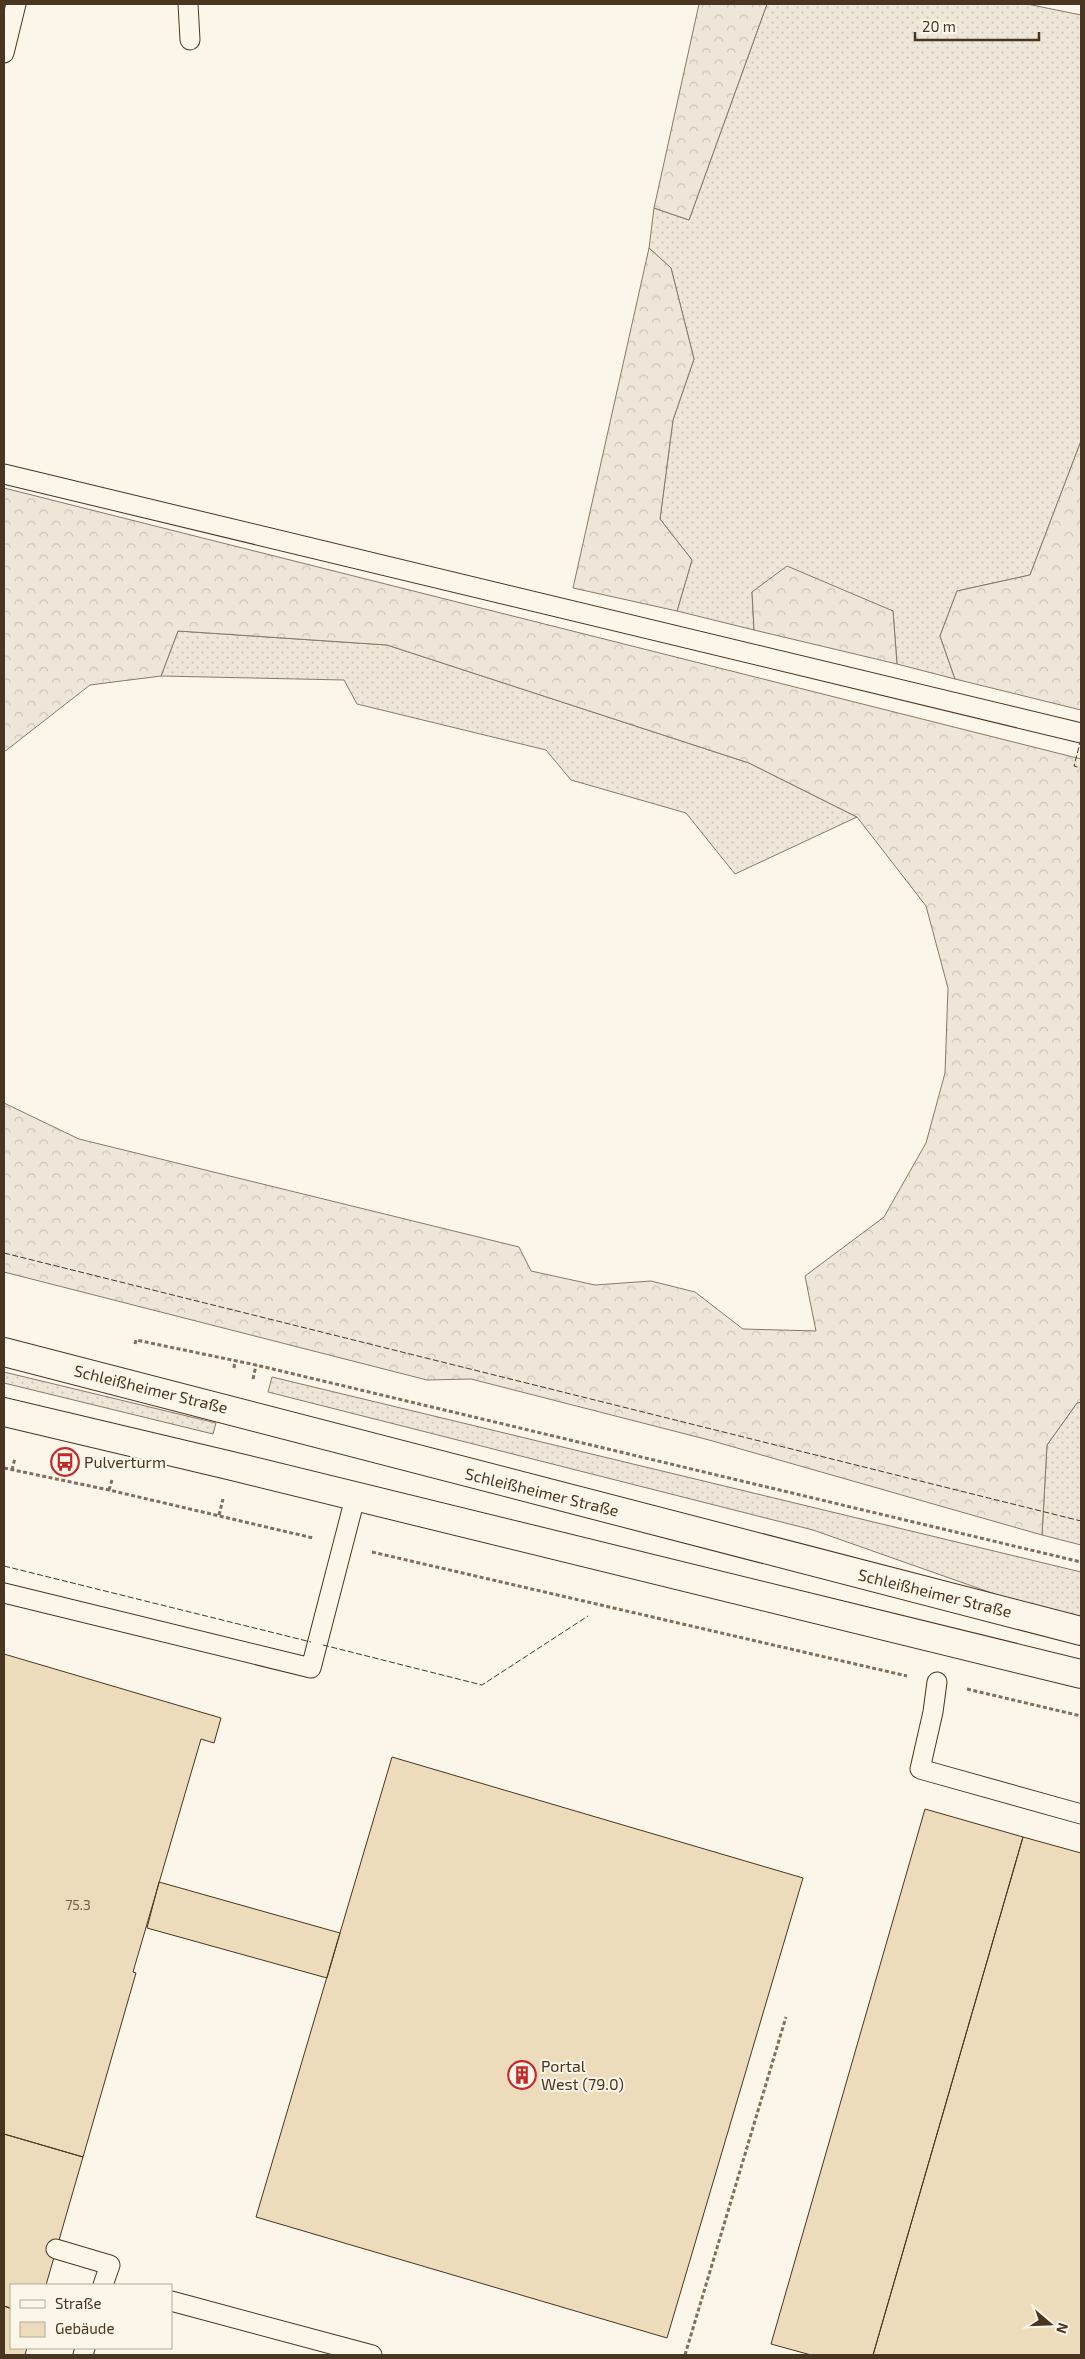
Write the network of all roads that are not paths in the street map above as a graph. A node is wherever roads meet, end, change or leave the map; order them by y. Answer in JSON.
{"nodes":[{"id":1,"x":16,"y":4,"type":"edge"},
{"id":2,"x":188,"y":4,"type":"edge"},
{"id":3,"x":190,"y":40,"type":"dead end"},
{"id":4,"x":4,"y":53,"type":"edge"},
{"id":5,"x":4,"y":474,"type":"edge"},
{"id":6,"x":1081,"y":733,"type":"edge"},
{"id":7,"x":4,"y":1352,"type":"edge"},
{"id":8,"x":4,"y":1412,"type":"edge"},
{"id":9,"x":355,"y":1498,"type":"junction"},
{"id":10,"x":4,"y":1593,"type":"edge"},
{"id":11,"x":1081,"y":1631,"type":"edge"},
{"id":12,"x":1081,"y":1674,"type":"edge"},
{"id":13,"x":937,"y":1682,"type":"road end"},
{"id":14,"x":1081,"y":1814,"type":"edge"},
{"id":15,"x":56,"y":2249,"type":"dead end"},
{"id":16,"x":107,"y":2284,"type":"edge"},
{"id":17,"x":172,"y":2301,"type":"edge"},
{"id":18,"x":372,"y":2355,"type":"edge"}],
"edges":[{"from":1,"to":4,"type":"lane"},
{"from":2,"to":3,"type":"lane"},
{"from":5,"to":6,"type":"lane"},
{"from":7,"to":11,"type":"main road","name":"Schleißheimer Straße"},
{"from":8,"to":9,"type":"main road"},
{"from":9,"to":10,"type":"lane"},
{"from":9,"to":12,"type":"main road"},
{"from":13,"to":14,"type":"lane"},
{"from":15,"to":16,"type":"lane"},
{"from":17,"to":18,"type":"lane"}]}
